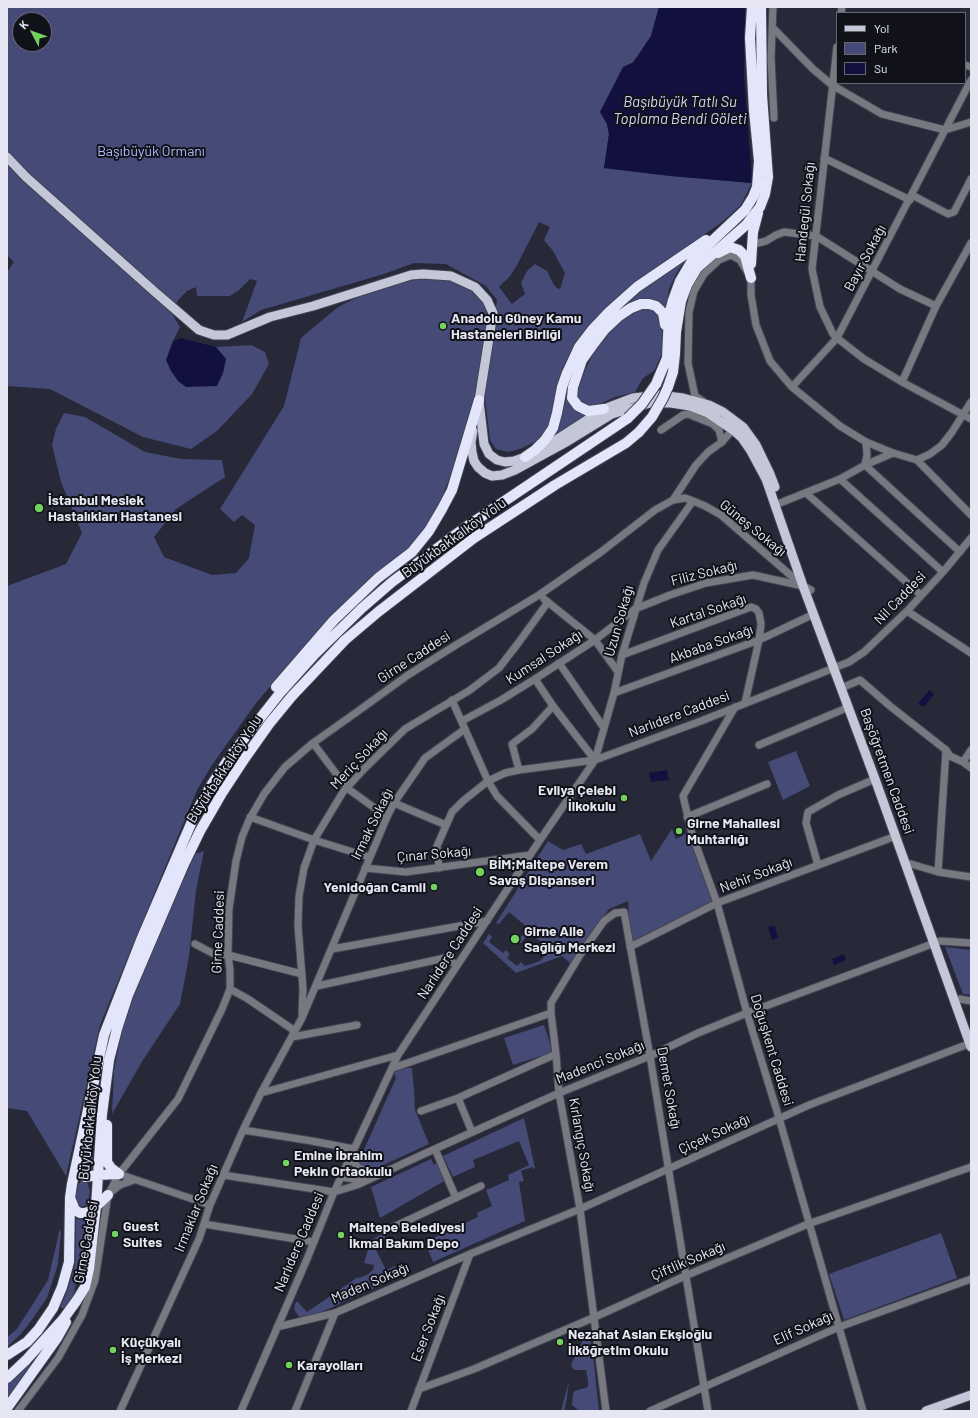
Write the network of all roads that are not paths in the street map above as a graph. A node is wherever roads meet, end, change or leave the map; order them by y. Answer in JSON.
{"nodes":[{"id":1,"x":752,"y":7,"type":"edge"},
{"id":2,"x":761,"y":7,"type":"edge"},
{"id":3,"x":773,"y":7,"type":"edge"},
{"id":4,"x":773,"y":28,"type":"junction"},
{"id":5,"x":836,"y":54,"type":"edge"},
{"id":6,"x":971,"y":80,"type":"edge"},
{"id":7,"x":832,"y":84,"type":"junction"},
{"id":8,"x":774,"y":118,"type":"dead end"},
{"id":9,"x":971,"y":122,"type":"edge"},
{"id":10,"x":945,"y":130,"type":"junction"},
{"id":11,"x":7,"y":157,"type":"edge"},
{"id":12,"x":824,"y":158,"type":"junction"},
{"id":13,"x":971,"y":179,"type":"edge"},
{"id":14,"x":911,"y":197,"type":"junction"},
{"id":15,"x":760,"y":207,"type":"junction"},
{"id":16,"x":732,"y":222,"type":"junction"},
{"id":17,"x":816,"y":236,"type":"junction"},
{"id":18,"x":971,"y":243,"type":"edge"},
{"id":19,"x":751,"y":245,"type":"junction"},
{"id":20,"x":872,"y":272,"type":"junction"},
{"id":21,"x":751,"y":278,"type":"junction"},
{"id":22,"x":687,"y":284,"type":"junction"},
{"id":23,"x":936,"y":306,"type":"junction"},
{"id":24,"x":837,"y":338,"type":"junction"},
{"id":25,"x":668,"y":341,"type":"junction"},
{"id":26,"x":902,"y":382,"type":"junction"},
{"id":27,"x":792,"y":387,"type":"junction"},
{"id":28,"x":479,"y":400,"type":"junction"},
{"id":29,"x":971,"y":402,"type":"edge"},
{"id":30,"x":709,"y":405,"type":"junction"},
{"id":31,"x":604,"y":409,"type":"junction"},
{"id":32,"x":963,"y":414,"type":"junction"},
{"id":33,"x":971,"y":419,"type":"edge"},
{"id":34,"x":736,"y":426,"type":"junction"},
{"id":35,"x":661,"y":430,"type":"dead end"},
{"id":36,"x":722,"y":442,"type":"junction"},
{"id":37,"x":866,"y":442,"type":"junction"},
{"id":38,"x":893,"y":453,"type":"junction"},
{"id":39,"x":525,"y":457,"type":"junction"},
{"id":40,"x":917,"y":460,"type":"junction"},
{"id":41,"x":865,"y":465,"type":"junction"},
{"id":42,"x":840,"y":479,"type":"junction"},
{"id":43,"x":806,"y":493,"type":"junction"},
{"id":44,"x":673,"y":500,"type":"junction"},
{"id":45,"x":693,"y":501,"type":"junction"},
{"id":46,"x":778,"y":504,"type":"junction"},
{"id":47,"x":971,"y":515,"type":"edge"},
{"id":48,"x":971,"y":538,"type":"edge"},
{"id":49,"x":960,"y":552,"type":"junction"},
{"id":50,"x":943,"y":572,"type":"junction"},
{"id":51,"x":807,"y":588,"type":"junction"},
{"id":52,"x":539,"y":595,"type":"junction"},
{"id":53,"x":921,"y":595,"type":"junction"},
{"id":54,"x":548,"y":602,"type":"junction"},
{"id":55,"x":635,"y":609,"type":"junction"},
{"id":56,"x":907,"y":611,"type":"junction"},
{"id":57,"x":814,"y":614,"type":"junction"},
{"id":58,"x":595,"y":640,"type":"junction"},
{"id":59,"x":759,"y":640,"type":"junction"},
{"id":60,"x":971,"y":653,"type":"edge"},
{"id":61,"x":622,"y":655,"type":"junction"},
{"id":62,"x":559,"y":663,"type":"junction"},
{"id":63,"x":837,"y":667,"type":"junction"},
{"id":64,"x":618,"y":672,"type":"junction"},
{"id":65,"x":535,"y":679,"type":"junction"},
{"id":66,"x":846,"y":686,"type":"junction"},
{"id":67,"x":614,"y":693,"type":"junction"},
{"id":68,"x":452,"y":700,"type":"junction"},
{"id":69,"x":745,"y":703,"type":"junction"},
{"id":70,"x":553,"y":706,"type":"junction"},
{"id":71,"x":735,"y":707,"type":"junction"},
{"id":72,"x":849,"y":707,"type":"junction"},
{"id":73,"x":462,"y":721,"type":"junction"},
{"id":74,"x":604,"y":728,"type":"junction"},
{"id":75,"x":466,"y":729,"type":"junction"},
{"id":76,"x":313,"y":743,"type":"junction"},
{"id":77,"x":759,"y":745,"type":"dead end"},
{"id":78,"x":946,"y":750,"type":"junction"},
{"id":79,"x":971,"y":750,"type":"edge"},
{"id":80,"x":232,"y":754,"type":"junction"},
{"id":81,"x":595,"y":760,"type":"junction"},
{"id":82,"x":963,"y":762,"type":"junction"},
{"id":83,"x":971,"y":768,"type":"edge"},
{"id":84,"x":519,"y":770,"type":"junction"},
{"id":85,"x":875,"y":779,"type":"junction"},
{"id":86,"x":488,"y":781,"type":"junction"},
{"id":87,"x":767,"y":784,"type":"dead end"},
{"id":88,"x":347,"y":788,"type":"junction"},
{"id":89,"x":394,"y":803,"type":"junction"},
{"id":90,"x":250,"y":817,"type":"junction"},
{"id":91,"x":386,"y":817,"type":"junction"},
{"id":92,"x":687,"y":817,"type":"junction"},
{"id":93,"x":446,"y":825,"type":"junction"},
{"id":94,"x":896,"y":836,"type":"junction"},
{"id":95,"x":314,"y":840,"type":"junction"},
{"id":96,"x":540,"y":840,"type":"junction"},
{"id":97,"x":530,"y":855,"type":"junction"},
{"id":98,"x":369,"y":857,"type":"junction"},
{"id":99,"x":908,"y":864,"type":"junction"},
{"id":100,"x":818,"y":865,"type":"junction"},
{"id":101,"x":365,"y":868,"type":"junction"},
{"id":102,"x":438,"y":868,"type":"junction"},
{"id":103,"x":938,"y":872,"type":"junction"},
{"id":104,"x":971,"y":877,"type":"edge"},
{"id":105,"x":717,"y":903,"type":"junction"},
{"id":106,"x":624,"y":912,"type":"joint"},
{"id":107,"x":487,"y":921,"type":"junction"},
{"id":108,"x":937,"y":942,"type":"junction"},
{"id":109,"x":971,"y":943,"type":"edge"},
{"id":110,"x":195,"y":944,"type":"dead end"},
{"id":111,"x":630,"y":947,"type":"junction"},
{"id":112,"x":332,"y":948,"type":"junction"},
{"id":113,"x":228,"y":955,"type":"junction"},
{"id":114,"x":457,"y":965,"type":"junction"},
{"id":115,"x":302,"y":974,"type":"junction"},
{"id":116,"x":317,"y":986,"type":"junction"},
{"id":117,"x":230,"y":989,"type":"junction"},
{"id":118,"x":958,"y":1000,"type":"junction"},
{"id":119,"x":971,"y":1001,"type":"edge"},
{"id":120,"x":551,"y":1013,"type":"junction"},
{"id":121,"x":747,"y":1013,"type":"junction"},
{"id":122,"x":302,"y":1018,"type":"junction"},
{"id":123,"x":357,"y":1025,"type":"dead end"},
{"id":124,"x":971,"y":1030,"type":"edge"},
{"id":125,"x":294,"y":1034,"type":"junction"},
{"id":126,"x":971,"y":1044,"type":"edge"},
{"id":127,"x":556,"y":1054,"type":"junction"},
{"id":128,"x":398,"y":1055,"type":"junction"},
{"id":129,"x":650,"y":1056,"type":"junction"},
{"id":130,"x":393,"y":1068,"type":"junction"},
{"id":131,"x":106,"y":1086,"type":"junction"},
{"id":132,"x":261,"y":1093,"type":"junction"},
{"id":133,"x":559,"y":1093,"type":"junction"},
{"id":134,"x":458,"y":1098,"type":"junction"},
{"id":135,"x":421,"y":1111,"type":"dead end"},
{"id":136,"x":779,"y":1118,"type":"junction"},
{"id":137,"x":243,"y":1130,"type":"junction"},
{"id":138,"x":472,"y":1132,"type":"junction"},
{"id":139,"x":354,"y":1149,"type":"junction"},
{"id":140,"x":435,"y":1149,"type":"junction"},
{"id":141,"x":350,"y":1158,"type":"junction"},
{"id":142,"x":971,"y":1167,"type":"edge"},
{"id":143,"x":669,"y":1169,"type":"junction"},
{"id":144,"x":385,"y":1172,"type":"junction"},
{"id":145,"x":119,"y":1174,"type":"junction"},
{"id":146,"x":223,"y":1175,"type":"junction"},
{"id":147,"x":341,"y":1177,"type":"junction"},
{"id":148,"x":98,"y":1179,"type":"junction"},
{"id":149,"x":135,"y":1180,"type":"junction"},
{"id":150,"x":72,"y":1184,"type":"junction"},
{"id":151,"x":481,"y":1186,"type":"dead end"},
{"id":152,"x":334,"y":1192,"type":"junction"},
{"id":153,"x":108,"y":1194,"type":"junction"},
{"id":154,"x":70,"y":1198,"type":"junction"},
{"id":155,"x":456,"y":1198,"type":"junction"},
{"id":156,"x":210,"y":1205,"type":"junction"},
{"id":157,"x":96,"y":1206,"type":"junction"},
{"id":158,"x":580,"y":1209,"type":"junction"},
{"id":159,"x":204,"y":1224,"type":"junction"},
{"id":160,"x":808,"y":1224,"type":"junction"},
{"id":161,"x":385,"y":1231,"type":"dead end"},
{"id":162,"x":314,"y":1242,"type":"junction"},
{"id":163,"x":470,"y":1254,"type":"junction"},
{"id":164,"x":685,"y":1276,"type":"junction"},
{"id":165,"x":971,"y":1279,"type":"edge"},
{"id":166,"x":77,"y":1300,"type":"junction"},
{"id":167,"x":335,"y":1313,"type":"junction"},
{"id":168,"x":595,"y":1318,"type":"junction"},
{"id":169,"x":277,"y":1327,"type":"junction"},
{"id":170,"x":839,"y":1327,"type":"junction"},
{"id":171,"x":27,"y":1342,"type":"junction"},
{"id":172,"x":7,"y":1355,"type":"edge"},
{"id":173,"x":7,"y":1360,"type":"edge"},
{"id":174,"x":7,"y":1378,"type":"edge"},
{"id":175,"x":704,"y":1387,"type":"junction"},
{"id":176,"x":419,"y":1389,"type":"junction"},
{"id":177,"x":971,"y":1395,"type":"edge"},
{"id":178,"x":16,"y":1396,"type":"junction"},
{"id":179,"x":7,"y":1408,"type":"edge"},
{"id":180,"x":13,"y":1411,"type":"edge"},
{"id":181,"x":18,"y":1411,"type":"edge"},
{"id":182,"x":120,"y":1411,"type":"edge"},
{"id":183,"x":241,"y":1411,"type":"edge"},
{"id":184,"x":295,"y":1411,"type":"edge"},
{"id":185,"x":411,"y":1411,"type":"edge"},
{"id":186,"x":606,"y":1411,"type":"edge"},
{"id":187,"x":650,"y":1411,"type":"edge"},
{"id":188,"x":708,"y":1411,"type":"edge"},
{"id":189,"x":863,"y":1411,"type":"edge"},
{"id":190,"x":926,"y":1411,"type":"edge"}],
"edges":[{"from":1,"to":16,"type":"highway"},
{"from":2,"to":15,"type":"highway"},
{"from":3,"to":4,"type":"street"},
{"from":4,"to":7,"type":"street"},
{"from":4,"to":8,"type":"street"},
{"from":5,"to":7,"type":"street","name":"Handegül Sokağı"},
{"from":6,"to":10,"type":"street","name":"Bayır Sokağı"},
{"from":7,"to":10,"type":"street"},
{"from":7,"to":12,"type":"street","name":"Handegül Sokağı"},
{"from":9,"to":10,"type":"street"},
{"from":10,"to":14,"type":"street","name":"Bayır Sokağı"},
{"from":11,"to":28,"type":"main road"},
{"from":12,"to":14,"type":"street"},
{"from":12,"to":17,"type":"street","name":"Handegül Sokağı"},
{"from":13,"to":14,"type":"street"},
{"from":14,"to":20,"type":"street","name":"Bayır Sokağı"},
{"from":15,"to":19,"type":"highway"},
{"from":15,"to":22,"type":"highway"},
{"from":16,"to":25,"type":"highway"},
{"from":16,"to":39,"type":"highway"},
{"from":17,"to":19,"type":"street"},
{"from":17,"to":20,"type":"street"},
{"from":17,"to":24,"type":"street","name":"Handegül Sokağı"},
{"from":18,"to":23,"type":"street"},
{"from":19,"to":21,"type":"highway"},
{"from":20,"to":23,"type":"street"},
{"from":20,"to":24,"type":"street","name":"Bayır Sokağı"},
{"from":21,"to":22,"type":"highway"},
{"from":21,"to":27,"type":"street"},
{"from":21,"to":30,"type":"street"},
{"from":22,"to":131,"type":"highway","name":"Büyükbakkalköy Yolu","bridge":true},
{"from":23,"to":26,"type":"street"},
{"from":24,"to":26,"type":"street","name":"Handegül Sokağı"},
{"from":24,"to":27,"type":"street","name":"Bayır Sokağı"},
{"from":25,"to":31,"type":"highway"},
{"from":25,"to":80,"type":"highway","name":"Büyükbakkalköy Yolu","bridge":true},
{"from":26,"to":32,"type":"street","name":"Handegül Sokağı"},
{"from":27,"to":37,"type":"street"},
{"from":28,"to":34,"type":"main road","name":"Başöğretmen Caddesi"},
{"from":28,"to":39,"type":"main road","name":"Başöğretmen Caddesi"},
{"from":28,"to":80,"type":"highway"},
{"from":29,"to":32,"type":"street"},
{"from":30,"to":31,"type":"main road","name":"Başöğretmen Caddesi"},
{"from":30,"to":34,"type":"main road","name":"Başöğretmen Caddesi"},
{"from":31,"to":39,"type":"main road","name":"Başöğretmen Caddesi"},
{"from":32,"to":33,"type":"street","name":"Handegül Sokağı"},
{"from":32,"to":40,"type":"street"},
{"from":34,"to":36,"type":"street","name":"Girne Caddesi"},
{"from":34,"to":46,"type":"main road","name":"Başöğretmen Caddesi"},
{"from":35,"to":36,"type":"street"},
{"from":36,"to":44,"type":"street","name":"Girne Caddesi"},
{"from":37,"to":38,"type":"street"},
{"from":37,"to":41,"type":"street"},
{"from":38,"to":40,"type":"street"},
{"from":38,"to":41,"type":"street"},
{"from":40,"to":47,"type":"street"},
{"from":41,"to":42,"type":"street"},
{"from":41,"to":49,"type":"street"},
{"from":42,"to":43,"type":"street"},
{"from":42,"to":50,"type":"street"},
{"from":43,"to":46,"type":"street"},
{"from":43,"to":53,"type":"street"},
{"from":44,"to":45,"type":"street","name":"Güneş Sokağı"},
{"from":44,"to":52,"type":"street","name":"Girne Caddesi"},
{"from":45,"to":51,"type":"street","name":"Güneş Sokağı"},
{"from":45,"to":55,"type":"street","name":"Uzun Sokağı"},
{"from":46,"to":51,"type":"main road","name":"Başöğretmen Caddesi"},
{"from":48,"to":49,"type":"street","name":"Nil Caddesi"},
{"from":49,"to":50,"type":"street","name":"Nil Caddesi"},
{"from":50,"to":53,"type":"street","name":"Nil Caddesi"},
{"from":51,"to":55,"type":"street","name":"Filiz Sokağı"},
{"from":51,"to":57,"type":"main road","name":"Başöğretmen Caddesi"},
{"from":51,"to":63,"type":"main road","name":"Başöğretmen Caddesi"},
{"from":52,"to":54,"type":"street"},
{"from":52,"to":76,"type":"street","name":"Girne Caddesi"},
{"from":53,"to":56,"type":"street","name":"Nil Caddesi"},
{"from":54,"to":58,"type":"street"},
{"from":54,"to":68,"type":"street","name":"Meriç Sokağı"},
{"from":55,"to":58,"type":"street","name":"Kumsal Sokağı"},
{"from":55,"to":61,"type":"street","name":"Uzun Sokağı"},
{"from":56,"to":60,"type":"street"},
{"from":56,"to":63,"type":"street","name":"Nil Caddesi"},
{"from":57,"to":59,"type":"street","name":"Akbaba Sokağı"},
{"from":57,"to":63,"type":"main road","name":"Başöğretmen Caddesi"},
{"from":58,"to":62,"type":"street","name":"Kumsal Sokağı"},
{"from":58,"to":64,"type":"street"},
{"from":59,"to":61,"type":"street","name":"Kartal Sokağı"},
{"from":59,"to":67,"type":"street","name":"Akbaba Sokağı"},
{"from":59,"to":69,"type":"street","name":"Kartal Sokağı"},
{"from":61,"to":64,"type":"street","name":"Uzun Sokağı"},
{"from":62,"to":65,"type":"street","name":"Kumsal Sokağı"},
{"from":62,"to":74,"type":"street"},
{"from":63,"to":66,"type":"main road","name":"Başöğretmen Caddesi"},
{"from":63,"to":69,"type":"street","name":"Narlıdere Caddesi"},
{"from":63,"to":72,"type":"main road","name":"Başöğretmen Caddesi"},
{"from":64,"to":67,"type":"street","name":"Uzun Sokağı"},
{"from":65,"to":70,"type":"street"},
{"from":65,"to":73,"type":"street","name":"Kumsal Sokağı"},
{"from":66,"to":78,"type":"street"},
{"from":66,"to":99,"type":"main road","name":"Başöğretmen Caddesi"},
{"from":67,"to":74,"type":"street","name":"Uzun Sokağı"},
{"from":68,"to":73,"type":"street"},
{"from":68,"to":88,"type":"street","name":"Meriç Sokağı"},
{"from":69,"to":71,"type":"street","name":"Narlıdere Caddesi"},
{"from":70,"to":81,"type":"street"},
{"from":70,"to":84,"type":"street"},
{"from":71,"to":81,"type":"street","name":"Narlıdere Caddesi"},
{"from":71,"to":92,"type":"street","name":"Doğuşkent Caddesi"},
{"from":72,"to":77,"type":"street"},
{"from":72,"to":85,"type":"main road","name":"Başöğretmen Caddesi"},
{"from":73,"to":75,"type":"street"},
{"from":74,"to":81,"type":"street","name":"Uzun Sokağı"},
{"from":75,"to":86,"type":"street"},
{"from":75,"to":89,"type":"street","name":"Irmak Sokağı"},
{"from":76,"to":88,"type":"street"},
{"from":76,"to":90,"type":"street","name":"Girne Caddesi"},
{"from":78,"to":82,"type":"street"},
{"from":78,"to":103,"type":"street"},
{"from":79,"to":82,"type":"street"},
{"from":80,"to":150,"type":"highway","name":"Büyükbakkalköy Yolu"},
{"from":81,"to":84,"type":"street"},
{"from":81,"to":96,"type":"street","name":"Narlıdere Caddesi"},
{"from":82,"to":83,"type":"street"},
{"from":84,"to":86,"type":"street"},
{"from":85,"to":94,"type":"main road","name":"Başöğretmen Caddesi"},
{"from":85,"to":100,"type":"street"},
{"from":86,"to":93,"type":"street"},
{"from":86,"to":96,"type":"street"},
{"from":87,"to":92,"type":"street"},
{"from":88,"to":91,"type":"street"},
{"from":88,"to":95,"type":"street","name":"Meriç Sokağı"},
{"from":89,"to":91,"type":"street","name":"Irmak Sokağı"},
{"from":89,"to":93,"type":"street"},
{"from":90,"to":95,"type":"street"},
{"from":90,"to":113,"type":"street","name":"Girne Caddesi"},
{"from":91,"to":98,"type":"street","name":"Irmak Sokağı"},
{"from":92,"to":105,"type":"street","name":"Doğuşkent Caddesi"},
{"from":93,"to":102,"type":"street"},
{"from":94,"to":99,"type":"main road","name":"Başöğretmen Caddesi"},
{"from":94,"to":100,"type":"street","name":"Nehir Sokağı"},
{"from":95,"to":98,"type":"street"},
{"from":95,"to":115,"type":"street","name":"Meriç Sokağı"},
{"from":96,"to":97,"type":"street","name":"Narlıdere Caddesi"},
{"from":97,"to":102,"type":"street","name":"Çınar Sokağı"},
{"from":97,"to":107,"type":"street","name":"Narlıdere Caddesi"},
{"from":98,"to":101,"type":"street","name":"Irmak Sokağı"},
{"from":99,"to":103,"type":"street"},
{"from":99,"to":108,"type":"main road","name":"Başöğretmen Caddesi"},
{"from":100,"to":105,"type":"street","name":"Nehir Sokağı"},
{"from":101,"to":102,"type":"street","name":"Çınar Sokağı"},
{"from":101,"to":112,"type":"street","name":"Irmak Sokağı"},
{"from":103,"to":104,"type":"street"},
{"from":105,"to":111,"type":"street","name":"Nehir Sokağı"},
{"from":105,"to":121,"type":"street","name":"Doğuşkent Caddesi"},
{"from":106,"to":111,"type":"street","name":"Demet Sokağı"},
{"from":106,"to":120,"type":"street","name":"Kırlangıç Sokağı"},
{"from":107,"to":112,"type":"street"},
{"from":107,"to":114,"type":"street","name":"Narlıdere Caddesi"},
{"from":108,"to":109,"type":"street"},
{"from":108,"to":118,"type":"main road","name":"Başöğretmen Caddesi"},
{"from":108,"to":121,"type":"street","name":"Madenci Sokağı"},
{"from":110,"to":113,"type":"street"},
{"from":111,"to":129,"type":"street","name":"Demet Sokağı"},
{"from":112,"to":116,"type":"street","name":"Irmak Sokağı"},
{"from":113,"to":115,"type":"street"},
{"from":113,"to":117,"type":"street","name":"Girne Caddesi"},
{"from":114,"to":116,"type":"street"},
{"from":114,"to":128,"type":"street","name":"Narlıdere Caddesi"},
{"from":115,"to":122,"type":"street","name":"Meriç Sokağı"},
{"from":116,"to":122,"type":"street","name":"Irmak Sokağı"},
{"from":117,"to":125,"type":"street"},
{"from":117,"to":145,"type":"street","name":"Girne Caddesi"},
{"from":118,"to":119,"type":"street"},
{"from":118,"to":124,"type":"main road","name":"Başöğretmen Caddesi"},
{"from":118,"to":126,"type":"main road","name":"Başöğretmen Caddesi"},
{"from":120,"to":127,"type":"street","name":"Kırlangıç Sokağı"},
{"from":120,"to":130,"type":"street"},
{"from":121,"to":129,"type":"street","name":"Madenci Sokağı"},
{"from":121,"to":136,"type":"street","name":"Doğuşkent Caddesi"},
{"from":122,"to":125,"type":"street","name":"Irmaklar Sokağı"},
{"from":123,"to":125,"type":"street"},
{"from":125,"to":132,"type":"street","name":"Irmaklar Sokağı"},
{"from":126,"to":136,"type":"street","name":"Çiçek Sokağı"},
{"from":127,"to":133,"type":"street","name":"Kırlangıç Sokağı"},
{"from":127,"to":134,"type":"street","name":"Madenci Sokağı"},
{"from":128,"to":130,"type":"street","name":"Narlıdere Caddesi"},
{"from":128,"to":132,"type":"street"},
{"from":129,"to":133,"type":"street","name":"Madenci Sokağı"},
{"from":129,"to":143,"type":"street","name":"Demet Sokağı"},
{"from":130,"to":139,"type":"street","name":"Narlıdere Caddesi"},
{"from":131,"to":145,"type":"highway"},
{"from":131,"to":148,"type":"highway","name":"Büyükbakkalköy Yolu"},
{"from":132,"to":137,"type":"street","name":"Irmaklar Sokağı"},
{"from":133,"to":138,"type":"street","name":"Madenci Sokağı"},
{"from":133,"to":158,"type":"street","name":"Kırlangıç Sokağı"},
{"from":134,"to":135,"type":"street","name":"Madenci Sokağı"},
{"from":134,"to":138,"type":"street"},
{"from":136,"to":143,"type":"street","name":"Çiçek Sokağı"},
{"from":136,"to":160,"type":"street","name":"Doğuşkent Caddesi"},
{"from":137,"to":139,"type":"street"},
{"from":137,"to":146,"type":"street","name":"Irmaklar Sokağı"},
{"from":138,"to":140,"type":"street","name":"Madenci Sokağı"},
{"from":139,"to":141,"type":"street","name":"Narlıdere Caddesi"},
{"from":140,"to":144,"type":"street","name":"Madenci Sokağı"},
{"from":140,"to":155,"type":"street"},
{"from":141,"to":144,"type":"street"},
{"from":141,"to":147,"type":"street","name":"Narlıdere Caddesi"},
{"from":142,"to":160,"type":"street","name":"Çiftlik Sokağı"},
{"from":143,"to":158,"type":"street","name":"Çiçek Sokağı"},
{"from":143,"to":164,"type":"street","name":"Demet Sokağı"},
{"from":144,"to":147,"type":"street"},
{"from":144,"to":152,"type":"street"},
{"from":145,"to":148,"type":"highway"},
{"from":145,"to":149,"type":"street"},
{"from":145,"to":153,"type":"street","name":"Girne Caddesi"},
{"from":146,"to":152,"type":"street"},
{"from":146,"to":156,"type":"street","name":"Irmaklar Sokağı"},
{"from":147,"to":152,"type":"street","name":"Narlıdere Caddesi"},
{"from":148,"to":150,"type":"highway"},
{"from":148,"to":157,"type":"highway","name":"Büyükbakkalköy Yolu"},
{"from":149,"to":153,"type":"street"},
{"from":149,"to":156,"type":"street"},
{"from":150,"to":154,"type":"highway"},
{"from":151,"to":155,"type":"street"},
{"from":152,"to":162,"type":"street","name":"Narlıdere Caddesi"},
{"from":153,"to":157,"type":"highway"},
{"from":153,"to":181,"type":"street","name":"Girne Caddesi"},
{"from":154,"to":157,"type":"highway"},
{"from":154,"to":171,"type":"highway"},
{"from":155,"to":161,"type":"street"},
{"from":156,"to":159,"type":"street","name":"Irmaklar Sokağı"},
{"from":157,"to":166,"type":"highway","name":"Büyükbakkalköy Yolu"},
{"from":158,"to":163,"type":"street","name":"Çiçek Sokağı"},
{"from":158,"to":168,"type":"street","name":"Kırlangıç Sokağı"},
{"from":159,"to":162,"type":"street"},
{"from":159,"to":182,"type":"street","name":"Irmaklar Sokağı"},
{"from":160,"to":164,"type":"street","name":"Çiftlik Sokağı"},
{"from":160,"to":170,"type":"street","name":"Doğuşkent Caddesi"},
{"from":162,"to":169,"type":"street","name":"Narlıdere Caddesi"},
{"from":163,"to":167,"type":"street","name":"Maden Sokağı"},
{"from":163,"to":176,"type":"street","name":"Eser Sokağı"},
{"from":164,"to":168,"type":"street","name":"Çiftlik Sokağı"},
{"from":164,"to":175,"type":"street","name":"Demet Sokağı"},
{"from":165,"to":170,"type":"street","name":"Elif Sokağı"},
{"from":166,"to":174,"type":"highway","name":"Büyükbakkalköy Yolu"},
{"from":166,"to":178,"type":"highway"},
{"from":167,"to":169,"type":"street","name":"Maden Sokağı"},
{"from":167,"to":184,"type":"street"},
{"from":168,"to":176,"type":"street","name":"Çiftlik Sokağı"},
{"from":168,"to":186,"type":"street","name":"Kırlangıç Sokağı"},
{"from":169,"to":183,"type":"street","name":"Narlıdere Caddesi"},
{"from":170,"to":175,"type":"street","name":"Elif Sokağı"},
{"from":170,"to":189,"type":"street","name":"Doğuşkent Caddesi"},
{"from":171,"to":172,"type":"highway"},
{"from":171,"to":173,"type":"highway"},
{"from":175,"to":187,"type":"street","name":"Elif Sokağı"},
{"from":175,"to":188,"type":"street","name":"Demet Sokağı"},
{"from":176,"to":185,"type":"street","name":"Eser Sokağı"},
{"from":177,"to":190,"type":"main road"},
{"from":178,"to":179,"type":"highway"},
{"from":178,"to":180,"type":"highway"}]}
